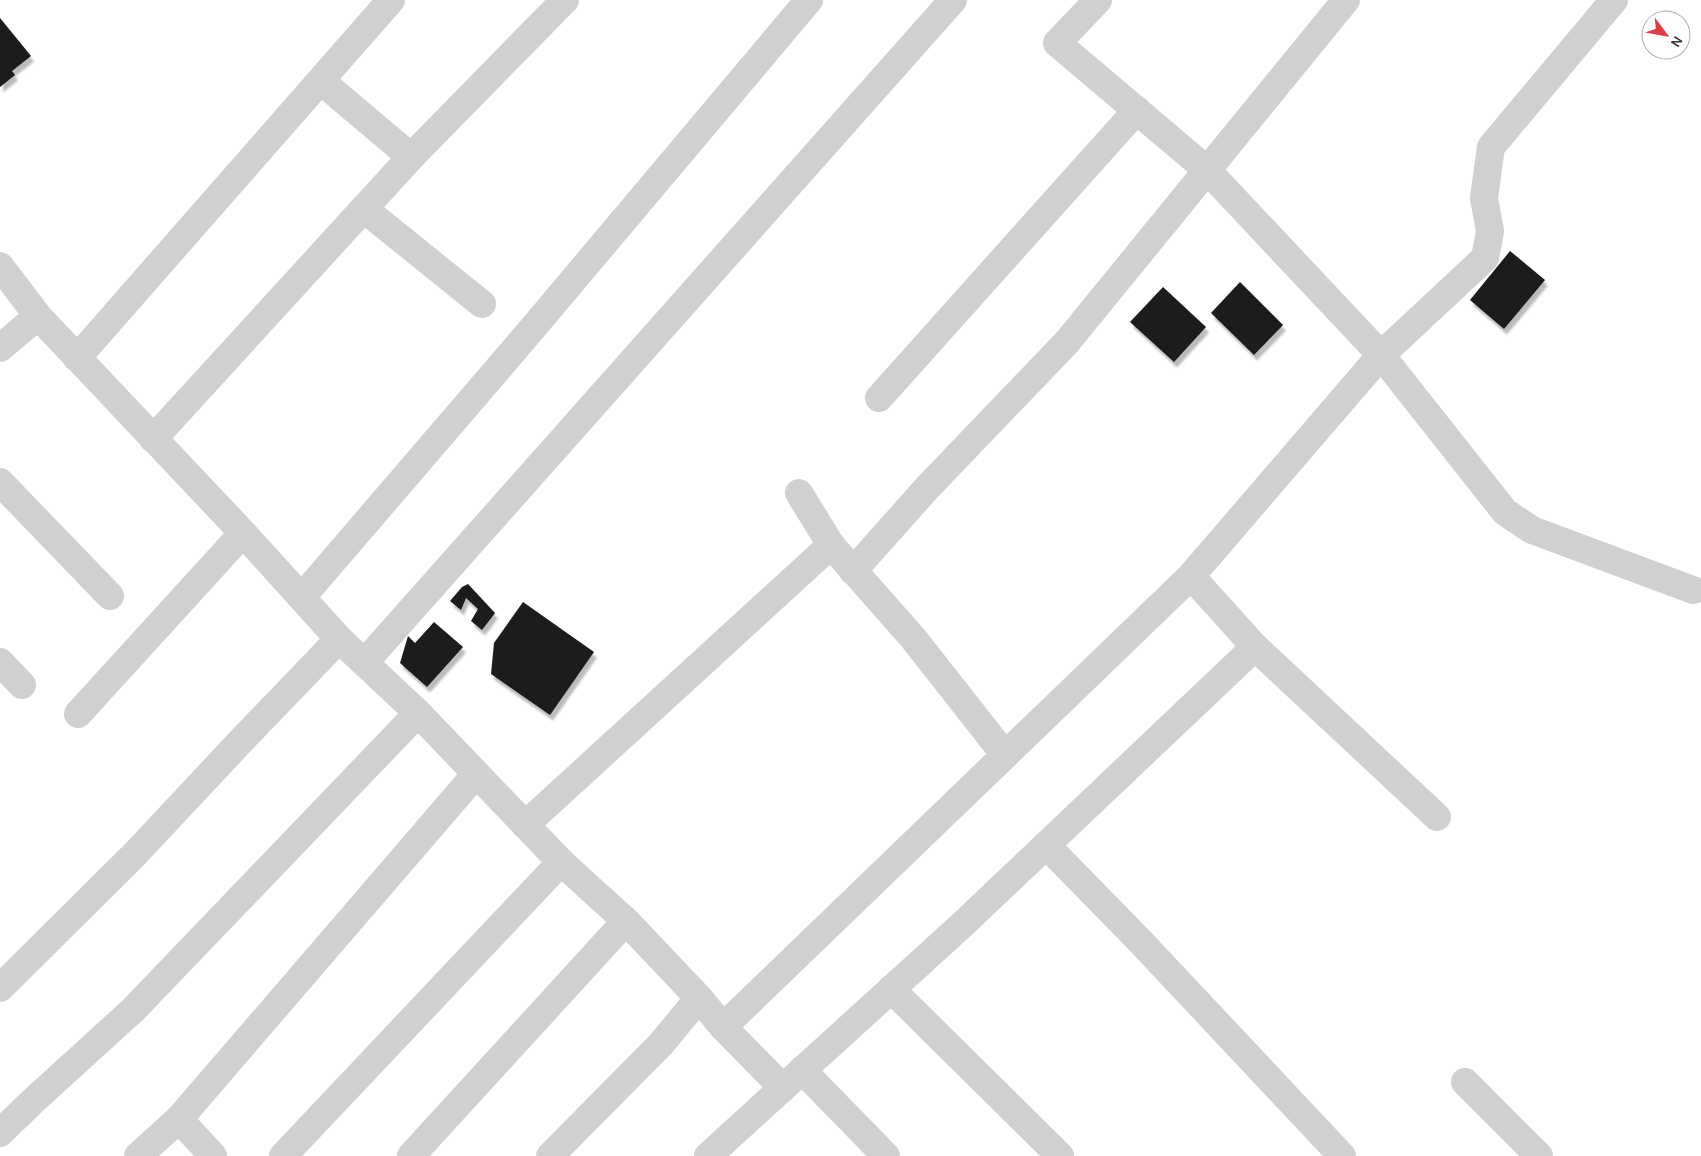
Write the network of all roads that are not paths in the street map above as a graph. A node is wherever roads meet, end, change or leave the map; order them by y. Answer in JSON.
{"nodes":[{"id":1,"x":391,"y":0,"type":"edge"},
{"id":2,"x":564,"y":0,"type":"edge"},
{"id":3,"x":809,"y":0,"type":"edge"},
{"id":4,"x":954,"y":0,"type":"edge"},
{"id":5,"x":1098,"y":0,"type":"edge"},
{"id":6,"x":1346,"y":0,"type":"edge"},
{"id":7,"x":1614,"y":0,"type":"edge"},
{"id":8,"x":320,"y":80,"type":"junction"},
{"id":9,"x":1137,"y":110,"type":"junction"},
{"id":10,"x":411,"y":157,"type":"junction"},
{"id":11,"x":1207,"y":170,"type":"junction"},
{"id":12,"x":364,"y":209,"type":"junction"},
{"id":13,"x":0,"y":266,"type":"edge"},
{"id":14,"x":482,"y":304,"type":"dead end"},
{"id":15,"x":38,"y":316,"type":"junction"},
{"id":16,"x":0,"y":348,"type":"edge"},
{"id":17,"x":1381,"y":354,"type":"junction"},
{"id":18,"x":77,"y":358,"type":"junction"},
{"id":19,"x":879,"y":398,"type":"dead end"},
{"id":20,"x":153,"y":439,"type":"junction"},
{"id":21,"x":0,"y":482,"type":"edge"},
{"id":22,"x":799,"y":493,"type":"dead end"},
{"id":23,"x":243,"y":533,"type":"junction"},
{"id":24,"x":831,"y":545,"type":"junction"},
{"id":25,"x":853,"y":571,"type":"junction"},
{"id":26,"x":1191,"y":576,"type":"junction"},
{"id":27,"x":1693,"y":590,"type":"dead end"},
{"id":28,"x":110,"y":596,"type":"dead end"},
{"id":29,"x":302,"y":597,"type":"junction"},
{"id":30,"x":339,"y":638,"type":"junction"},
{"id":31,"x":1255,"y":647,"type":"junction"},
{"id":32,"x":0,"y":662,"type":"edge"},
{"id":33,"x":365,"y":662,"type":"junction"},
{"id":34,"x":22,"y":685,"type":"dead end"},
{"id":35,"x":418,"y":713,"type":"junction"},
{"id":36,"x":78,"y":714,"type":"dead end"},
{"id":37,"x":1005,"y":755,"type":"junction"},
{"id":38,"x":476,"y":774,"type":"junction"},
{"id":39,"x":1437,"y":818,"type":"dead end"},
{"id":40,"x":525,"y":825,"type":"junction"},
{"id":41,"x":1046,"y":845,"type":"junction"},
{"id":42,"x":561,"y":862,"type":"junction"},
{"id":43,"x":626,"y":922,"type":"junction"},
{"id":44,"x":0,"y":988,"type":"edge"},
{"id":45,"x":891,"y":989,"type":"junction"},
{"id":46,"x":699,"y":998,"type":"junction"},
{"id":47,"x":723,"y":1027,"type":"junction"},
{"id":48,"x":792,"y":1079,"type":"junction"},
{"id":49,"x":1465,"y":1082,"type":"dead end"},
{"id":50,"x":178,"y":1119,"type":"junction"},
{"id":51,"x":0,"y":1133,"type":"edge"},
{"id":52,"x":138,"y":1156,"type":"edge"},
{"id":53,"x":213,"y":1156,"type":"edge"},
{"id":54,"x":283,"y":1156,"type":"edge"},
{"id":55,"x":411,"y":1156,"type":"edge"},
{"id":56,"x":550,"y":1156,"type":"edge"},
{"id":57,"x":708,"y":1156,"type":"edge"},
{"id":58,"x":886,"y":1156,"type":"edge"},
{"id":59,"x":1060,"y":1156,"type":"edge"},
{"id":60,"x":1342,"y":1156,"type":"edge"},
{"id":61,"x":1539,"y":1156,"type":"edge"}],
"edges":[{"from":1,"to":8,"type":"street"},
{"from":2,"to":10,"type":"street"},
{"from":3,"to":29,"type":"street"},
{"from":4,"to":33,"type":"street"},
{"from":5,"to":9,"type":"street"},
{"from":6,"to":11,"type":"street"},
{"from":7,"to":17,"type":"street"},
{"from":8,"to":10,"type":"street"},
{"from":8,"to":18,"type":"street"},
{"from":9,"to":11,"type":"street"},
{"from":9,"to":19,"type":"street"},
{"from":10,"to":12,"type":"street"},
{"from":11,"to":17,"type":"street"},
{"from":11,"to":25,"type":"street"},
{"from":12,"to":14,"type":"street"},
{"from":12,"to":20,"type":"street"},
{"from":13,"to":15,"type":"street"},
{"from":15,"to":16,"type":"street"},
{"from":15,"to":18,"type":"street"},
{"from":17,"to":26,"type":"street"},
{"from":17,"to":27,"type":"street"},
{"from":18,"to":20,"type":"street"},
{"from":20,"to":23,"type":"street"},
{"from":21,"to":28,"type":"street"},
{"from":22,"to":24,"type":"street"},
{"from":23,"to":29,"type":"street"},
{"from":23,"to":36,"type":"street"},
{"from":24,"to":25,"type":"street"},
{"from":24,"to":40,"type":"street"},
{"from":25,"to":37,"type":"street"},
{"from":26,"to":31,"type":"street"},
{"from":26,"to":37,"type":"street"},
{"from":29,"to":30,"type":"street"},
{"from":30,"to":33,"type":"street"},
{"from":30,"to":44,"type":"street"},
{"from":31,"to":39,"type":"street"},
{"from":31,"to":41,"type":"street"},
{"from":32,"to":34,"type":"street"},
{"from":33,"to":35,"type":"street"},
{"from":35,"to":38,"type":"street"},
{"from":35,"to":51,"type":"street"},
{"from":37,"to":47,"type":"street"},
{"from":38,"to":40,"type":"street"},
{"from":38,"to":50,"type":"street"},
{"from":40,"to":42,"type":"street"},
{"from":41,"to":45,"type":"street"},
{"from":41,"to":60,"type":"street"},
{"from":42,"to":43,"type":"street"},
{"from":42,"to":54,"type":"street"},
{"from":43,"to":46,"type":"street"},
{"from":43,"to":55,"type":"street"},
{"from":45,"to":48,"type":"street"},
{"from":45,"to":59,"type":"street"},
{"from":46,"to":47,"type":"street"},
{"from":46,"to":56,"type":"street"},
{"from":47,"to":48,"type":"street"},
{"from":48,"to":57,"type":"street"},
{"from":48,"to":58,"type":"street"},
{"from":49,"to":61,"type":"street"},
{"from":50,"to":52,"type":"street"},
{"from":50,"to":53,"type":"street"}]}
